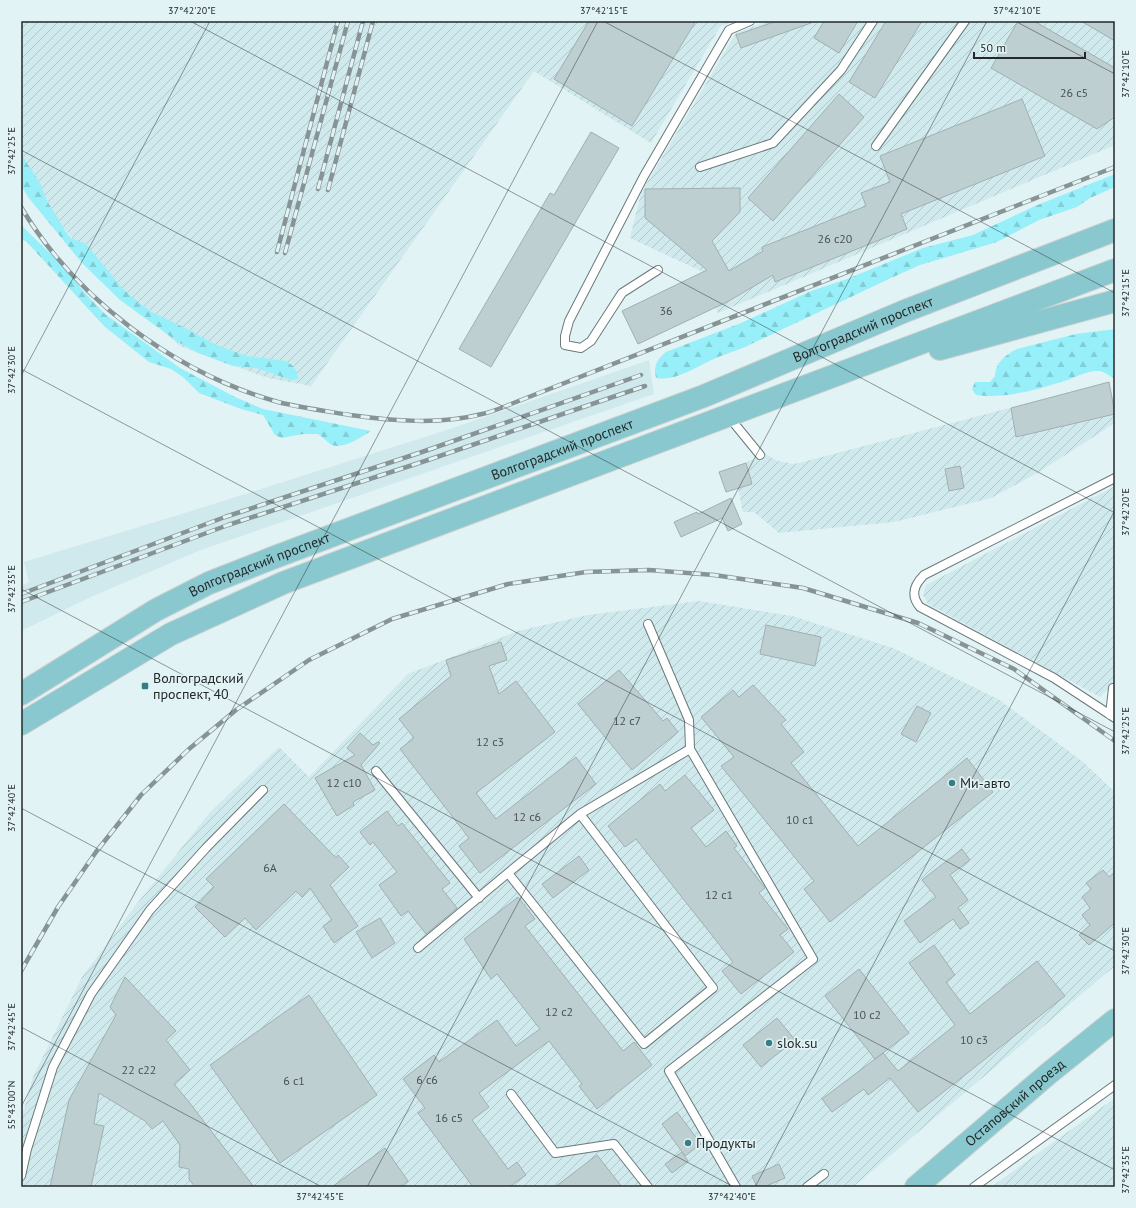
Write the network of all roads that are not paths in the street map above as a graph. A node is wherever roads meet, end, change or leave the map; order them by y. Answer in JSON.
{"nodes":[{"id":1,"x":750,"y":21,"type":"edge"},
{"id":2,"x":873,"y":21,"type":"edge"},
{"id":3,"x":965,"y":21,"type":"edge"},
{"id":4,"x":876,"y":146,"type":"dead end"},
{"id":5,"x":700,"y":168,"type":"dead end"},
{"id":6,"x":1115,"y":230,"type":"edge"},
{"id":7,"x":658,"y":270,"type":"dead end"},
{"id":8,"x":1115,"y":270,"type":"edge"},
{"id":9,"x":1115,"y":302,"type":"edge"},
{"id":10,"x":812,"y":384,"type":"junction"},
{"id":11,"x":728,"y":415,"type":"junction"},
{"id":12,"x":760,"y":455,"type":"dead end"},
{"id":13,"x":1115,"y":478,"type":"edge"},
{"id":14,"x":648,"y":624,"type":"dead end"},
{"id":15,"x":1113,"y":688,"type":"dead end"},
{"id":16,"x":21,"y":694,"type":"edge"},
{"id":17,"x":1112,"y":716,"type":"edge"},
{"id":18,"x":21,"y":724,"type":"edge"},
{"id":19,"x":690,"y":749,"type":"junction"},
{"id":20,"x":376,"y":771,"type":"dead end"},
{"id":21,"x":263,"y":790,"type":"dead end"},
{"id":22,"x":580,"y":814,"type":"junction"},
{"id":23,"x":508,"y":873,"type":"junction"},
{"id":24,"x":479,"y":898,"type":"junction"},
{"id":25,"x":418,"y":948,"type":"dead end"},
{"id":26,"x":1115,"y":1020,"type":"edge"},
{"id":27,"x":1115,"y":1085,"type":"edge"},
{"id":28,"x":511,"y":1094,"type":"dead end"},
{"id":29,"x":824,"y":1174,"type":"dead end"},
{"id":30,"x":21,"y":1176,"type":"edge"},
{"id":31,"x":648,"y":1187,"type":"edge"},
{"id":32,"x":736,"y":1187,"type":"edge"},
{"id":33,"x":807,"y":1187,"type":"edge"},
{"id":34,"x":916,"y":1187,"type":"edge"},
{"id":35,"x":974,"y":1187,"type":"edge"}],
"edges":[{"from":1,"to":7,"type":"lane"},
{"from":2,"to":5,"type":"lane"},
{"from":3,"to":4,"type":"lane"},
{"from":6,"to":16,"type":"main road","name":"Волгоградский проспект"},
{"from":8,"to":10,"type":"main road","name":"Волгоградский проспект"},
{"from":9,"to":10,"type":"main road"},
{"from":10,"to":11,"type":"main road","name":"Волгоградский проспект"},
{"from":11,"to":12,"type":"lane"},
{"from":11,"to":18,"type":"main road","name":"Волгоградский проспект"},
{"from":13,"to":17,"type":"lane"},
{"from":14,"to":19,"type":"lane"},
{"from":15,"to":17,"type":"lane"},
{"from":19,"to":22,"type":"lane"},
{"from":19,"to":32,"type":"lane"},
{"from":20,"to":24,"type":"lane"},
{"from":21,"to":30,"type":"lane"},
{"from":22,"to":23,"type":"lane"},
{"from":22,"to":23,"type":"lane"},
{"from":23,"to":24,"type":"lane"},
{"from":24,"to":25,"type":"lane"},
{"from":26,"to":34,"type":"main road","name":"Остаповский проезд"},
{"from":27,"to":35,"type":"lane"},
{"from":28,"to":31,"type":"lane"},
{"from":29,"to":33,"type":"lane"}]}
